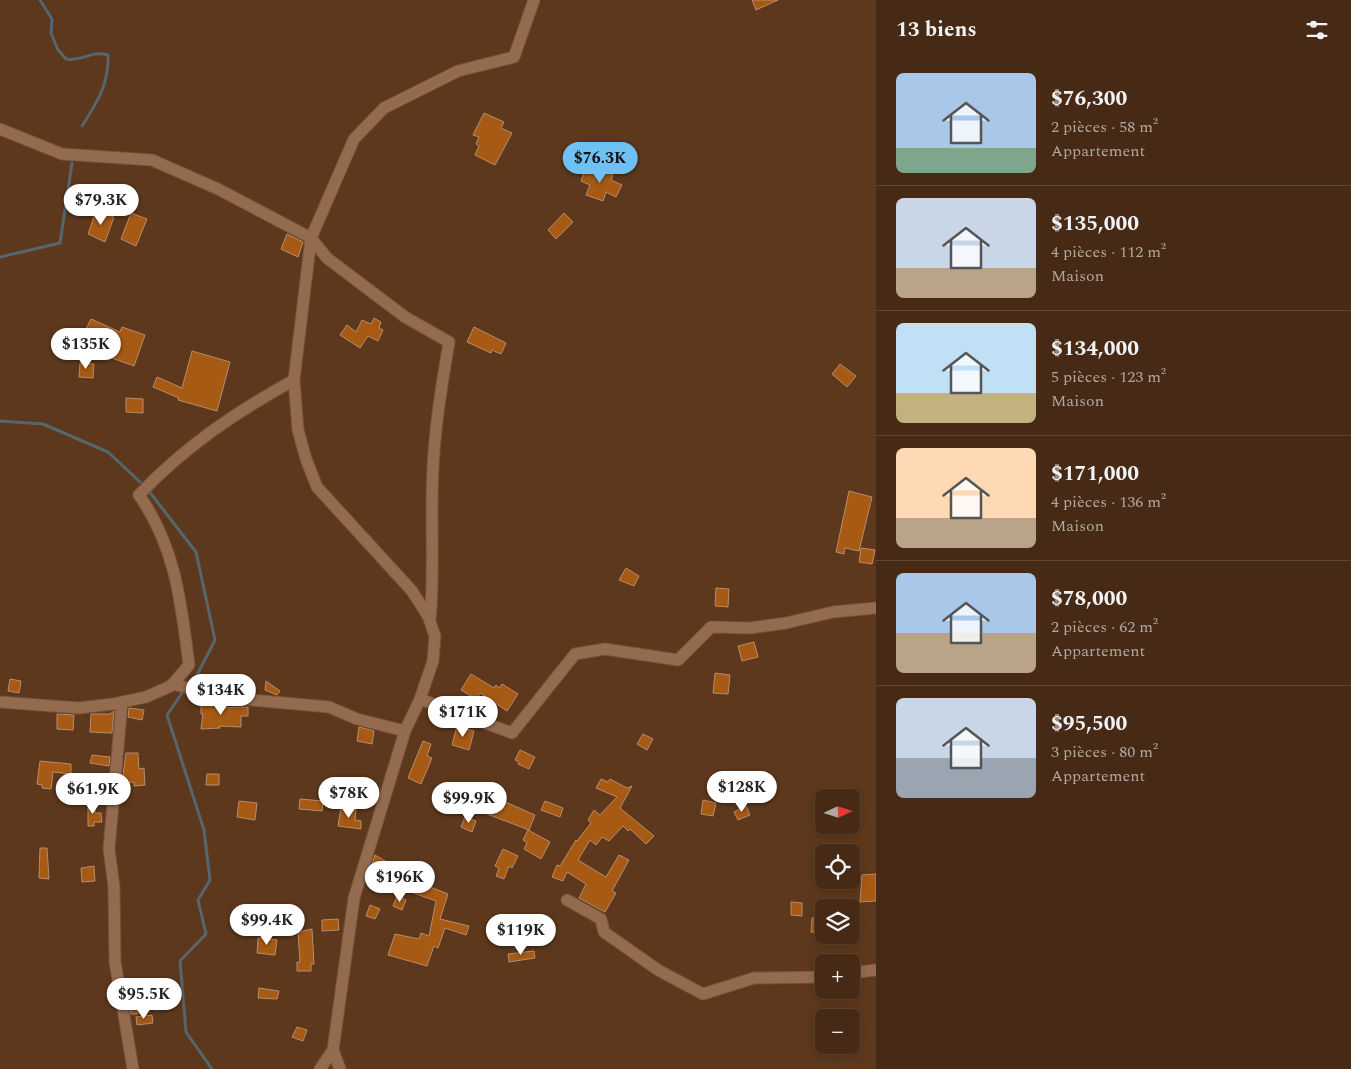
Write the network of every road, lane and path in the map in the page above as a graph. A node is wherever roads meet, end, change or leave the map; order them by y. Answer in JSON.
{"nodes":[{"id":1,"x":534,"y":0,"type":"edge"},
{"id":2,"x":0,"y":129,"type":"edge"},
{"id":3,"x":311,"y":238,"type":"junction"},
{"id":4,"x":294,"y":380,"type":"junction"},
{"id":5,"x":876,"y":608,"type":"edge"},
{"id":6,"x":430,"y":621,"type":"junction"},
{"id":7,"x":172,"y":684,"type":"junction"},
{"id":8,"x":420,"y":699,"type":"junction"},
{"id":9,"x":0,"y":702,"type":"edge"},
{"id":10,"x":122,"y":702,"type":"junction"},
{"id":11,"x":405,"y":731,"type":"junction"},
{"id":12,"x":567,"y":900,"type":"dead end"},
{"id":13,"x":876,"y":970,"type":"edge"},
{"id":14,"x":860,"y":972,"type":"edge"},
{"id":15,"x":815,"y":977,"type":"edge"},
{"id":16,"x":333,"y":1050,"type":"junction"},
{"id":17,"x":132,"y":1069,"type":"edge"},
{"id":18,"x":320,"y":1069,"type":"edge"},
{"id":19,"x":340,"y":1069,"type":"edge"}],
"edges":[{"from":1,"to":3,"type":"street"},
{"from":2,"to":3,"type":"street"},
{"from":3,"to":4,"type":"street"},
{"from":3,"to":6,"type":"street"},
{"from":4,"to":6,"type":"street"},
{"from":4,"to":7,"type":"street"},
{"from":5,"to":8,"type":"street"},
{"from":6,"to":8,"type":"street"},
{"from":7,"to":10,"type":"street"},
{"from":7,"to":11,"type":"street"},
{"from":8,"to":11,"type":"street"},
{"from":9,"to":10,"type":"street"},
{"from":10,"to":17,"type":"street"},
{"from":11,"to":16,"type":"street"},
{"from":12,"to":15,"type":"street"},
{"from":13,"to":14,"type":"street"},
{"from":16,"to":18,"type":"street"},
{"from":16,"to":19,"type":"street"}]}
